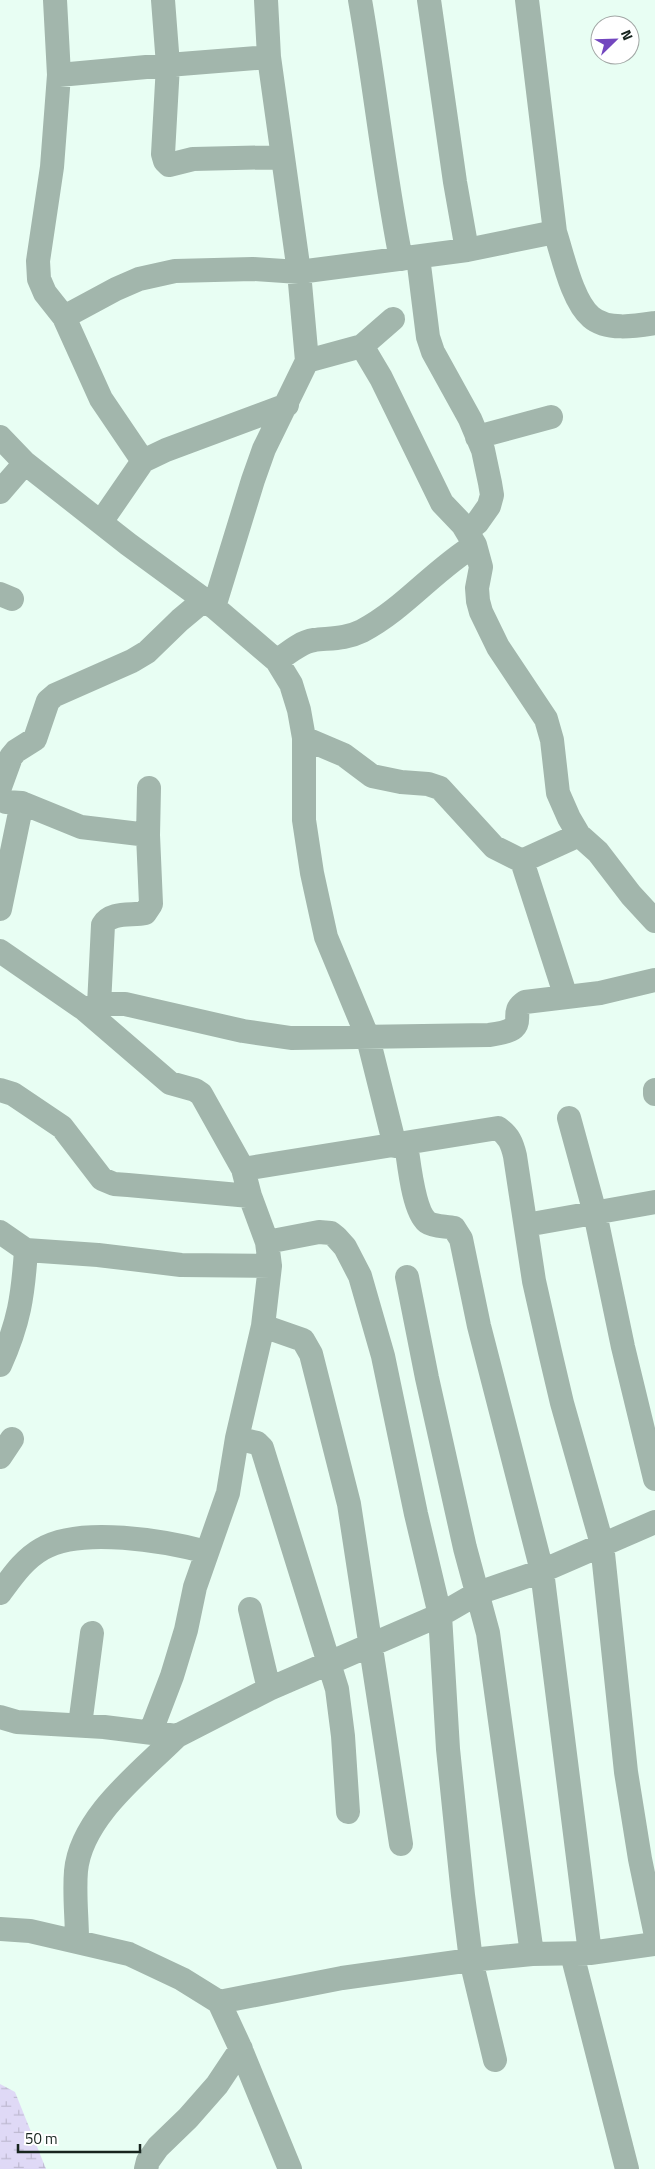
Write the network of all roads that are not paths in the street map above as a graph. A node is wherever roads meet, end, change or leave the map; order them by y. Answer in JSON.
{"nodes":[{"id":1,"x":55,"y":0,"type":"edge"},
{"id":2,"x":163,"y":0,"type":"edge"},
{"id":3,"x":266,"y":0,"type":"edge"},
{"id":4,"x":360,"y":0,"type":"edge"},
{"id":5,"x":429,"y":0,"type":"edge"},
{"id":6,"x":527,"y":0,"type":"edge"},
{"id":7,"x":269,"y":57,"type":"junction"},
{"id":8,"x":168,"y":65,"type":"junction"},
{"id":9,"x":59,"y":75,"type":"junction"},
{"id":10,"x":283,"y":157,"type":"junction"},
{"id":11,"x":554,"y":232,"type":"junction"},
{"id":12,"x":467,"y":250,"type":"junction"},
{"id":13,"x":410,"y":258,"type":"junction"},
{"id":14,"x":299,"y":272,"type":"junction"},
{"id":15,"x":64,"y":317,"type":"junction"},
{"id":16,"x":393,"y":319,"type":"dead end"},
{"id":17,"x":655,"y":323,"type":"edge"},
{"id":18,"x":362,"y":346,"type":"junction"},
{"id":19,"x":307,"y":361,"type":"junction"},
{"id":20,"x":287,"y":405,"type":"junction"},
{"id":21,"x":551,"y":417,"type":"dead end"},
{"id":22,"x":0,"y":437,"type":"edge"},
{"id":23,"x":477,"y":437,"type":"junction"},
{"id":24,"x":143,"y":461,"type":"junction"},
{"id":25,"x":25,"y":463,"type":"junction"},
{"id":26,"x":0,"y":492,"type":"edge"},
{"id":27,"x":101,"y":522,"type":"junction"},
{"id":28,"x":471,"y":538,"type":"junction"},
{"id":29,"x":209,"y":603,"type":"junction"},
{"id":30,"x":277,"y":661,"type":"junction"},
{"id":31,"x":304,"y":738,"type":"junction"},
{"id":32,"x":0,"y":788,"type":"edge"},
{"id":33,"x":150,"y":788,"type":"dead end"},
{"id":34,"x":11,"y":803,"type":"edge"},
{"id":35,"x":148,"y":835,"type":"junction"},
{"id":36,"x":579,"y":835,"type":"junction"},
{"id":37,"x":522,"y":861,"type":"junction"},
{"id":38,"x":0,"y":909,"type":"edge"},
{"id":39,"x":655,"y":921,"type":"edge"},
{"id":40,"x":0,"y":951,"type":"edge"},
{"id":41,"x":655,"y":980,"type":"edge"},
{"id":42,"x":566,"y":997,"type":"junction"},
{"id":43,"x":91,"y":1007,"type":"junction"},
{"id":44,"x":368,"y":1038,"type":"junction"},
{"id":45,"x":0,"y":1090,"type":"edge"},
{"id":46,"x":655,"y":1090,"type":"edge"},
{"id":47,"x":655,"y":1094,"type":"edge"},
{"id":48,"x":568,"y":1118,"type":"dead end"},
{"id":49,"x":400,"y":1145,"type":"junction"},
{"id":50,"x":243,"y":1169,"type":"junction"},
{"id":51,"x":250,"y":1196,"type":"junction"},
{"id":52,"x":655,"y":1202,"type":"edge"},
{"id":53,"x":595,"y":1213,"type":"junction"},
{"id":54,"x":526,"y":1226,"type":"junction"},
{"id":55,"x":0,"y":1232,"type":"edge"},
{"id":56,"x":267,"y":1242,"type":"junction"},
{"id":57,"x":26,"y":1250,"type":"junction"},
{"id":58,"x":270,"y":1266,"type":"junction"},
{"id":59,"x":407,"y":1278,"type":"dead end"},
{"id":60,"x":263,"y":1326,"type":"junction"},
{"id":61,"x":0,"y":1365,"type":"edge"},
{"id":62,"x":238,"y":1438,"type":"junction"},
{"id":63,"x":655,"y":1479,"type":"edge"},
{"id":64,"x":655,"y":1522,"type":"edge"},
{"id":65,"x":602,"y":1544,"type":"junction"},
{"id":66,"x":207,"y":1552,"type":"junction"},
{"id":67,"x":542,"y":1570,"type":"junction"},
{"id":68,"x":0,"y":1593,"type":"edge"},
{"id":69,"x":478,"y":1593,"type":"junction"},
{"id":70,"x":250,"y":1609,"type":"dead end"},
{"id":71,"x":440,"y":1616,"type":"junction"},
{"id":72,"x":92,"y":1633,"type":"dead end"},
{"id":73,"x":370,"y":1646,"type":"junction"},
{"id":74,"x":327,"y":1664,"type":"junction"},
{"id":75,"x":269,"y":1689,"type":"junction"},
{"id":76,"x":6,"y":1724,"type":"edge"},
{"id":77,"x":80,"y":1725,"type":"junction"},
{"id":78,"x":151,"y":1731,"type":"junction"},
{"id":79,"x":177,"y":1736,"type":"junction"},
{"id":80,"x":348,"y":1812,"type":"dead end"},
{"id":81,"x":401,"y":1844,"type":"dead end"},
{"id":82,"x":0,"y":1930,"type":"edge"},
{"id":83,"x":655,"y":1931,"type":"edge"},
{"id":84,"x":77,"y":1940,"type":"junction"},
{"id":85,"x":655,"y":1944,"type":"edge"},
{"id":86,"x":581,"y":1953,"type":"junction"},
{"id":87,"x":532,"y":1954,"type":"junction"},
{"id":88,"x":471,"y":1960,"type":"junction"},
{"id":89,"x":219,"y":2002,"type":"junction"},
{"id":90,"x":241,"y":2049,"type":"junction"},
{"id":91,"x":495,"y":2060,"type":"dead end"},
{"id":92,"x":146,"y":2169,"type":"edge"},
{"id":93,"x":290,"y":2169,"type":"edge"},
{"id":94,"x":627,"y":2169,"type":"edge"}],
"edges":[{"from":1,"to":9,"type":"street"},
{"from":2,"to":8,"type":"street"},
{"from":3,"to":7,"type":"street"},
{"from":4,"to":13,"type":"street"},
{"from":5,"to":12,"type":"street"},
{"from":6,"to":11,"type":"street"},
{"from":7,"to":8,"type":"street"},
{"from":7,"to":10,"type":"street"},
{"from":8,"to":9,"type":"street"},
{"from":8,"to":10,"type":"street"},
{"from":9,"to":15,"type":"street"},
{"from":10,"to":14,"type":"street"},
{"from":11,"to":12,"type":"street"},
{"from":11,"to":17,"type":"street"},
{"from":12,"to":13,"type":"street"},
{"from":13,"to":14,"type":"street"},
{"from":13,"to":23,"type":"street"},
{"from":14,"to":15,"type":"street"},
{"from":14,"to":19,"type":"street"},
{"from":15,"to":24,"type":"street"},
{"from":16,"to":18,"type":"street"},
{"from":18,"to":19,"type":"street"},
{"from":18,"to":28,"type":"street"},
{"from":19,"to":20,"type":"street"},
{"from":20,"to":24,"type":"street"},
{"from":20,"to":29,"type":"street"},
{"from":21,"to":23,"type":"street"},
{"from":22,"to":25,"type":"street"},
{"from":23,"to":28,"type":"street"},
{"from":24,"to":27,"type":"street"},
{"from":25,"to":26,"type":"street"},
{"from":25,"to":27,"type":"street"},
{"from":27,"to":29,"type":"street"},
{"from":28,"to":30,"type":"street"},
{"from":28,"to":36,"type":"street"},
{"from":29,"to":30,"type":"street"},
{"from":29,"to":32,"type":"street"},
{"from":30,"to":31,"type":"street"},
{"from":31,"to":37,"type":"street"},
{"from":31,"to":44,"type":"street"},
{"from":33,"to":35,"type":"street"},
{"from":34,"to":35,"type":"street"},
{"from":34,"to":38,"type":"street"},
{"from":35,"to":43,"type":"street"},
{"from":36,"to":37,"type":"street"},
{"from":36,"to":39,"type":"street"},
{"from":37,"to":42,"type":"street"},
{"from":40,"to":43,"type":"street"},
{"from":41,"to":42,"type":"street"},
{"from":42,"to":44,"type":"street"},
{"from":43,"to":44,"type":"street"},
{"from":43,"to":50,"type":"street"},
{"from":44,"to":49,"type":"street"},
{"from":45,"to":51,"type":"street"},
{"from":46,"to":47,"type":"street"},
{"from":48,"to":53,"type":"street"},
{"from":49,"to":50,"type":"street"},
{"from":49,"to":54,"type":"street"},
{"from":49,"to":67,"type":"street"},
{"from":50,"to":51,"type":"street"},
{"from":51,"to":56,"type":"street"},
{"from":52,"to":53,"type":"street"},
{"from":53,"to":54,"type":"street"},
{"from":53,"to":63,"type":"street"},
{"from":54,"to":65,"type":"street"},
{"from":55,"to":57,"type":"street"},
{"from":56,"to":58,"type":"street"},
{"from":56,"to":71,"type":"street"},
{"from":57,"to":58,"type":"street"},
{"from":57,"to":61,"type":"street"},
{"from":58,"to":60,"type":"street"},
{"from":59,"to":69,"type":"street"},
{"from":60,"to":62,"type":"street"},
{"from":60,"to":73,"type":"street"},
{"from":62,"to":66,"type":"street"},
{"from":62,"to":74,"type":"street"},
{"from":64,"to":65,"type":"street"},
{"from":65,"to":67,"type":"street"},
{"from":65,"to":83,"type":"street"},
{"from":66,"to":68,"type":"street"},
{"from":66,"to":78,"type":"street"},
{"from":67,"to":69,"type":"street"},
{"from":67,"to":86,"type":"street"},
{"from":69,"to":71,"type":"street"},
{"from":69,"to":87,"type":"street"},
{"from":70,"to":75,"type":"street"},
{"from":71,"to":73,"type":"street"},
{"from":71,"to":88,"type":"street"},
{"from":72,"to":77,"type":"street"},
{"from":73,"to":74,"type":"street"},
{"from":73,"to":81,"type":"street"},
{"from":74,"to":75,"type":"street"},
{"from":74,"to":80,"type":"street"},
{"from":75,"to":79,"type":"street"},
{"from":76,"to":77,"type":"street"},
{"from":77,"to":78,"type":"street"},
{"from":78,"to":79,"type":"street"},
{"from":79,"to":84,"type":"street"},
{"from":82,"to":84,"type":"street"},
{"from":84,"to":89,"type":"street"},
{"from":85,"to":86,"type":"street"},
{"from":86,"to":87,"type":"street"},
{"from":86,"to":94,"type":"street"},
{"from":87,"to":88,"type":"street"},
{"from":88,"to":89,"type":"street"},
{"from":88,"to":91,"type":"street"},
{"from":89,"to":90,"type":"street"},
{"from":90,"to":92,"type":"street"},
{"from":90,"to":93,"type":"street"}]}
